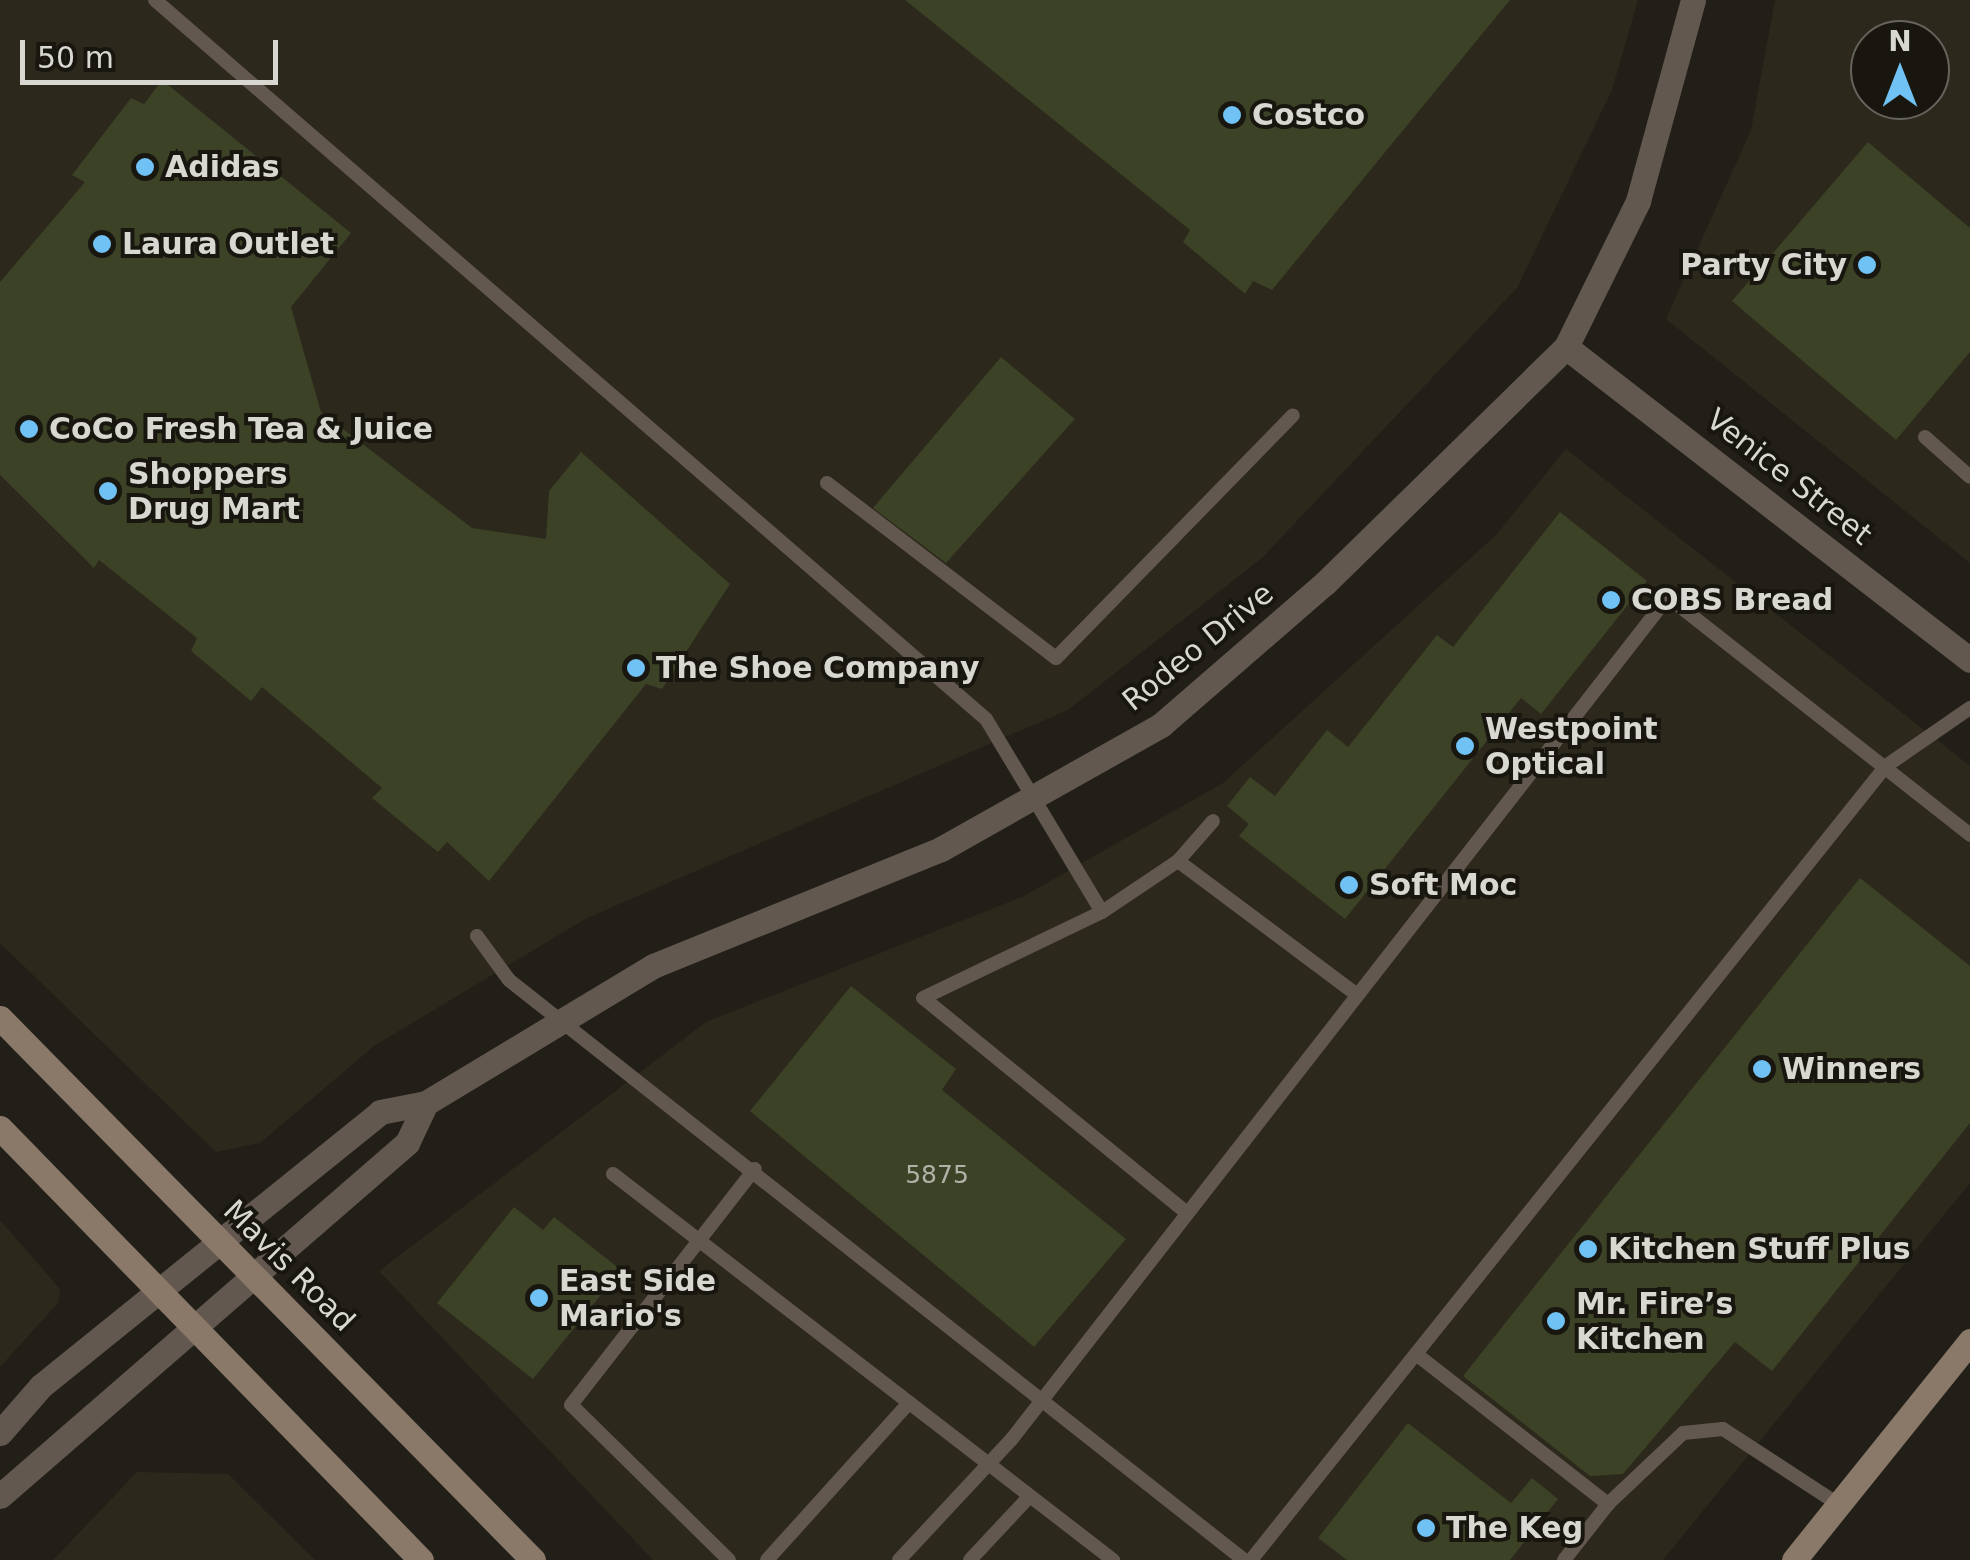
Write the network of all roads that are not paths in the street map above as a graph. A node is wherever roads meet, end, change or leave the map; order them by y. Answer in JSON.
{"nodes":[{"id":1,"x":155,"y":0,"type":"edge"},
{"id":2,"x":1692,"y":0,"type":"edge"},
{"id":3,"x":1566,"y":347,"type":"junction"},
{"id":4,"x":1293,"y":415,"type":"dead end"},
{"id":5,"x":1925,"y":438,"type":"dead end"},
{"id":6,"x":1970,"y":477,"type":"edge"},
{"id":7,"x":827,"y":482,"type":"dead end"},
{"id":8,"x":1970,"y":660,"type":"edge"},
{"id":9,"x":1970,"y":708,"type":"edge"},
{"id":10,"x":1886,"y":766,"type":"junction"},
{"id":11,"x":1031,"y":804,"type":"junction"},
{"id":12,"x":1213,"y":821,"type":"dead end"},
{"id":13,"x":1970,"y":835,"type":"edge"},
{"id":14,"x":1178,"y":861,"type":"junction"},
{"id":15,"x":1102,"y":912,"type":"junction"},
{"id":16,"x":478,"y":936,"type":"dead end"},
{"id":17,"x":1357,"y":995,"type":"junction"},
{"id":18,"x":563,"y":1016,"type":"junction"},
{"id":19,"x":0,"y":1018,"type":"edge"},
{"id":20,"x":426,"y":1103,"type":"junction"},
{"id":21,"x":0,"y":1128,"type":"edge"},
{"id":22,"x":755,"y":1169,"type":"junction"},
{"id":23,"x":613,"y":1174,"type":"dead end"},
{"id":24,"x":1187,"y":1213,"type":"junction"},
{"id":25,"x":218,"y":1240,"type":"junction"},
{"id":26,"x":700,"y":1240,"type":"junction"},
{"id":27,"x":256,"y":1278,"type":"junction"},
{"id":28,"x":161,"y":1288,"type":"junction"},
{"id":29,"x":197,"y":1330,"type":"junction"},
{"id":30,"x":1970,"y":1341,"type":"edge"},
{"id":31,"x":1416,"y":1354,"type":"junction"},
{"id":32,"x":1043,"y":1398,"type":"junction"},
{"id":33,"x":906,"y":1406,"type":"junction"},
{"id":34,"x":0,"y":1433,"type":"edge"},
{"id":35,"x":987,"y":1467,"type":"junction"},
{"id":36,"x":0,"y":1496,"type":"edge"},
{"id":37,"x":1028,"y":1497,"type":"junction"},
{"id":38,"x":1608,"y":1504,"type":"junction"},
{"id":39,"x":1838,"y":1504,"type":"junction"},
{"id":40,"x":421,"y":1560,"type":"edge"},
{"id":41,"x":533,"y":1560,"type":"edge"},
{"id":42,"x":728,"y":1560,"type":"edge"},
{"id":43,"x":767,"y":1560,"type":"edge"},
{"id":44,"x":899,"y":1560,"type":"edge"},
{"id":45,"x":970,"y":1560,"type":"edge"},
{"id":46,"x":1113,"y":1560,"type":"edge"},
{"id":47,"x":1247,"y":1560,"type":"edge"},
{"id":48,"x":1564,"y":1560,"type":"edge"},
{"id":49,"x":1794,"y":1560,"type":"edge"}],
"edges":[{"from":1,"to":11,"type":"lane"},
{"from":2,"to":3,"type":"street","name":"Rodeo Drive"},
{"from":3,"to":8,"type":"street","name":"Venice Street"},
{"from":3,"to":11,"type":"street","name":"Rodeo Drive"},
{"from":4,"to":7,"type":"lane"},
{"from":5,"to":6,"type":"lane"},
{"from":9,"to":10,"type":"lane"},
{"from":10,"to":13,"type":"lane"},
{"from":10,"to":17,"type":"lane"},
{"from":10,"to":31,"type":"lane"},
{"from":11,"to":15,"type":"lane"},
{"from":11,"to":18,"type":"street","name":"Rodeo Drive"},
{"from":12,"to":14,"type":"lane"},
{"from":14,"to":15,"type":"lane"},
{"from":14,"to":17,"type":"lane"},
{"from":15,"to":24,"type":"lane"},
{"from":16,"to":18,"type":"lane"},
{"from":17,"to":24,"type":"lane"},
{"from":18,"to":20,"type":"street","name":"Rodeo Drive"},
{"from":18,"to":22,"type":"lane"},
{"from":19,"to":25,"type":"main road","name":"Mavis Road"},
{"from":20,"to":25,"type":"street","name":"Rodeo Drive"},
{"from":20,"to":27,"type":"street"},
{"from":21,"to":28,"type":"main road"},
{"from":22,"to":26,"type":"lane"},
{"from":22,"to":32,"type":"lane"},
{"from":23,"to":26,"type":"lane"},
{"from":24,"to":32,"type":"lane"},
{"from":25,"to":27,"type":"main road","name":"Mavis Road"},
{"from":25,"to":28,"type":"street","name":"Rodeo Drive"},
{"from":26,"to":33,"type":"lane"},
{"from":26,"to":42,"type":"lane"},
{"from":27,"to":29,"type":"street"},
{"from":27,"to":41,"type":"main road","name":"Mavis Road"},
{"from":28,"to":29,"type":"main road"},
{"from":28,"to":34,"type":"street","name":"Rodeo Drive"},
{"from":29,"to":36,"type":"street"},
{"from":29,"to":40,"type":"main road"},
{"from":30,"to":39,"type":"main road"},
{"from":31,"to":38,"type":"lane"},
{"from":31,"to":47,"type":"lane"},
{"from":32,"to":35,"type":"lane"},
{"from":32,"to":47,"type":"lane"},
{"from":33,"to":35,"type":"lane"},
{"from":33,"to":43,"type":"lane"},
{"from":35,"to":37,"type":"lane"},
{"from":35,"to":44,"type":"lane"},
{"from":37,"to":45,"type":"lane"},
{"from":37,"to":46,"type":"lane"},
{"from":38,"to":39,"type":"lane"},
{"from":38,"to":48,"type":"lane"},
{"from":39,"to":49,"type":"main road"}]}
